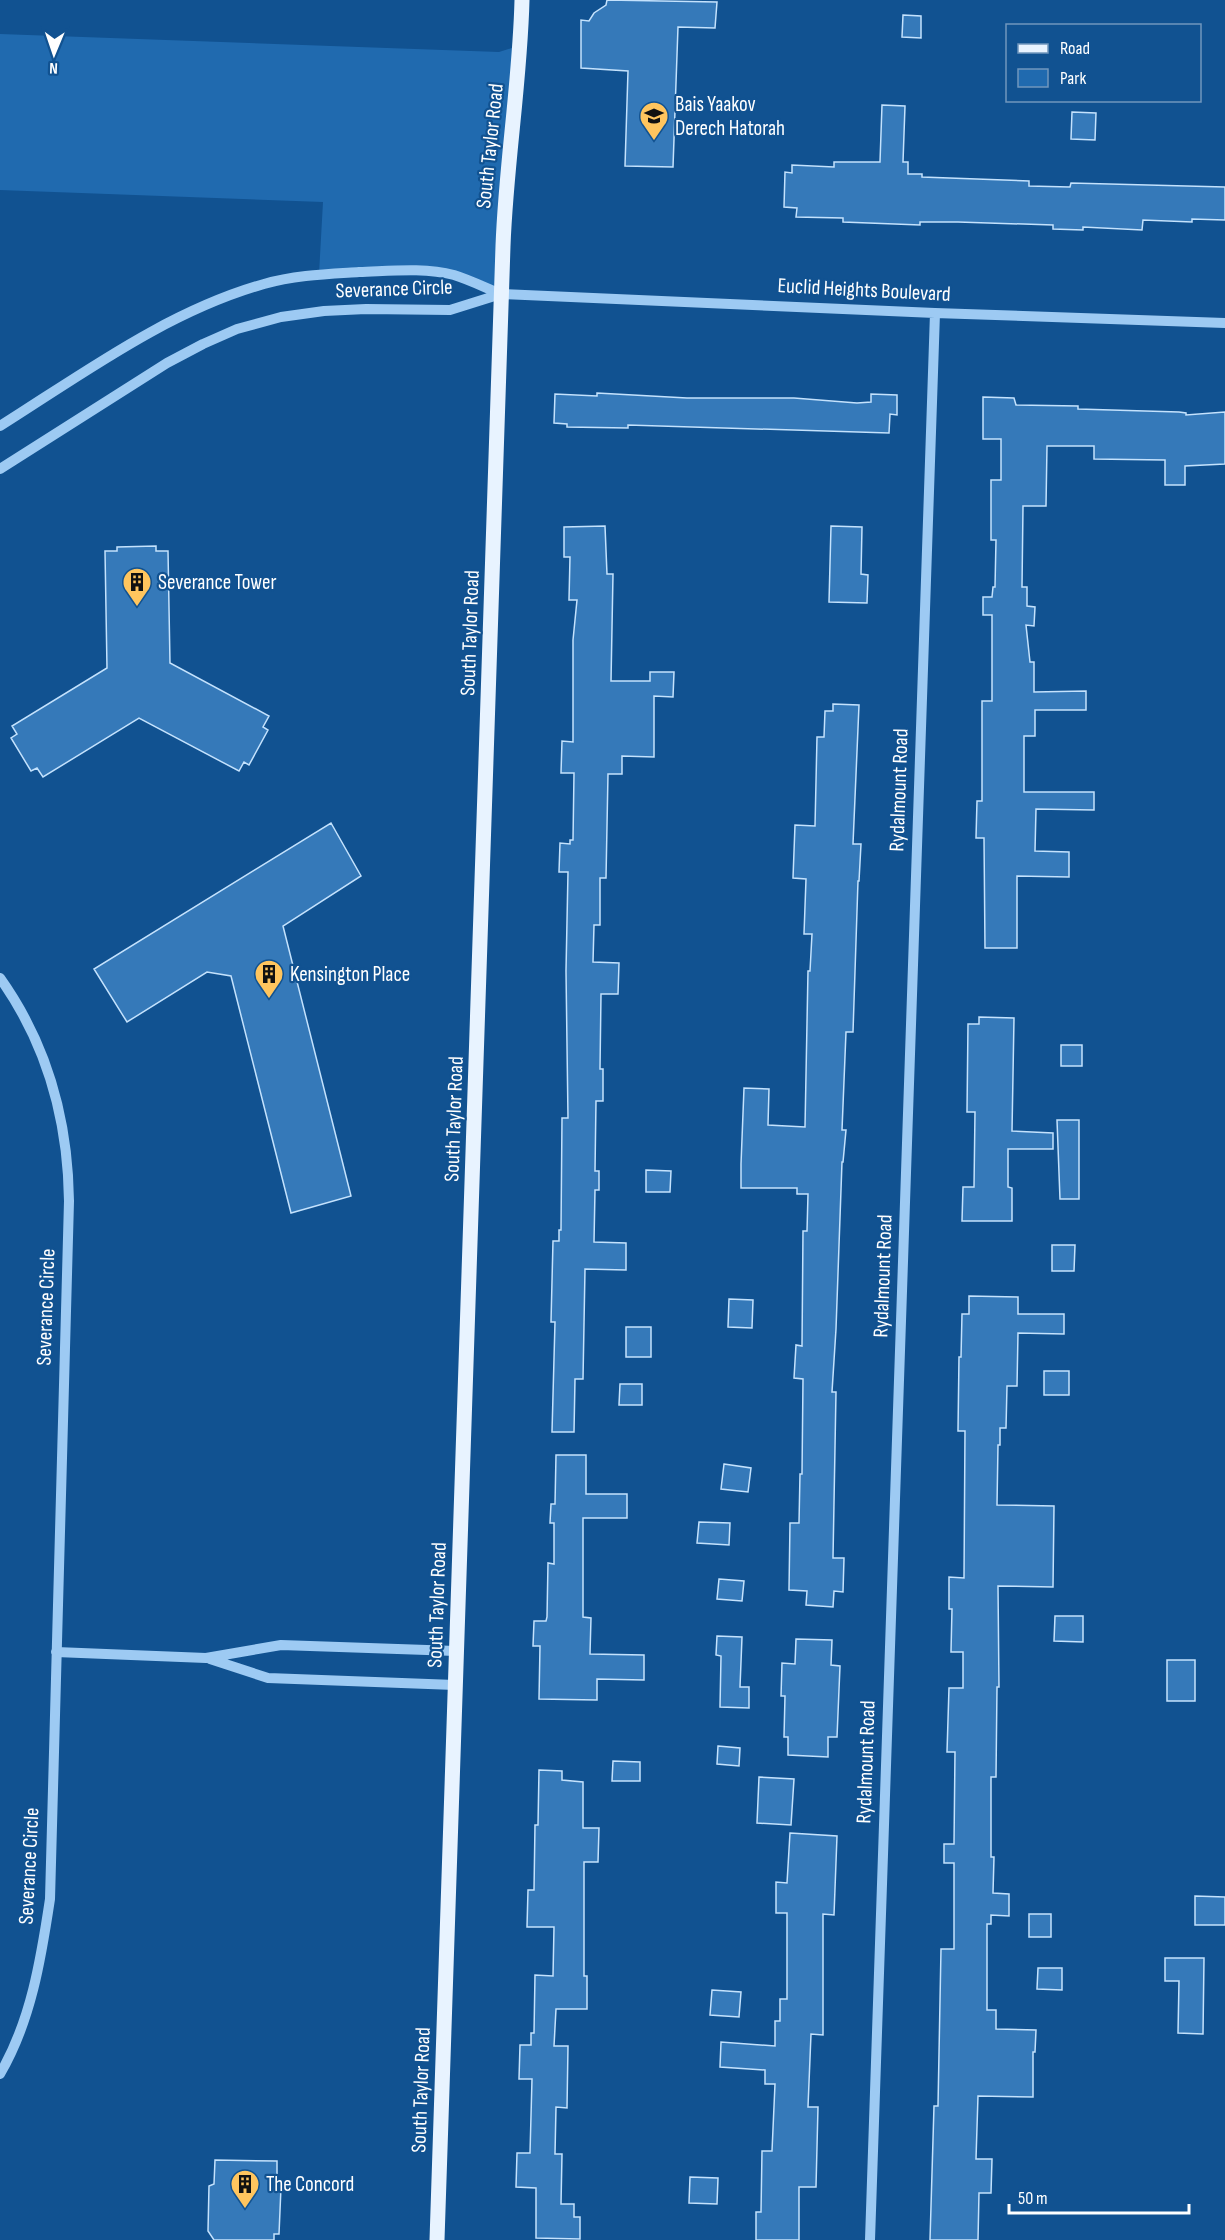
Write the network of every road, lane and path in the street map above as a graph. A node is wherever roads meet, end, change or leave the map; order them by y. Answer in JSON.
{"nodes":[{"id":1,"x":522,"y":0,"type":"edge"},
{"id":2,"x":501,"y":294,"type":"junction"},
{"id":3,"x":934,"y":313,"type":"junction"},
{"id":4,"x":1225,"y":323,"type":"edge"},
{"id":5,"x":0,"y":426,"type":"edge"},
{"id":6,"x":0,"y":469,"type":"edge"},
{"id":7,"x":0,"y":978,"type":"edge"},
{"id":8,"x":456,"y":1651,"type":"junction"},
{"id":9,"x":56,"y":1652,"type":"junction"},
{"id":10,"x":206,"y":1658,"type":"junction"},
{"id":11,"x":455,"y":1685,"type":"junction"},
{"id":12,"x":0,"y":2074,"type":"edge"},
{"id":13,"x":437,"y":2240,"type":"edge"},
{"id":14,"x":870,"y":2240,"type":"edge"}],
"edges":[{"from":1,"to":2,"type":"main road","name":"South Taylor Road"},
{"from":2,"to":3,"type":"street","name":"Euclid Heights Boulevard"},
{"from":2,"to":5,"type":"street","name":"Severance Circle"},
{"from":2,"to":6,"type":"street","name":"Severance Circle"},
{"from":2,"to":8,"type":"main road","name":"South Taylor Road"},
{"from":3,"to":4,"type":"street","name":"Euclid Heights Boulevard"},
{"from":3,"to":14,"type":"street","name":"Rydalmount Road"},
{"from":7,"to":9,"type":"street","name":"Severance Circle"},
{"from":8,"to":10,"type":"street"},
{"from":8,"to":11,"type":"main road","name":"South Taylor Road"},
{"from":9,"to":10,"type":"street"},
{"from":9,"to":12,"type":"street","name":"Severance Circle"},
{"from":10,"to":11,"type":"street"},
{"from":11,"to":13,"type":"main road","name":"South Taylor Road"}]}
